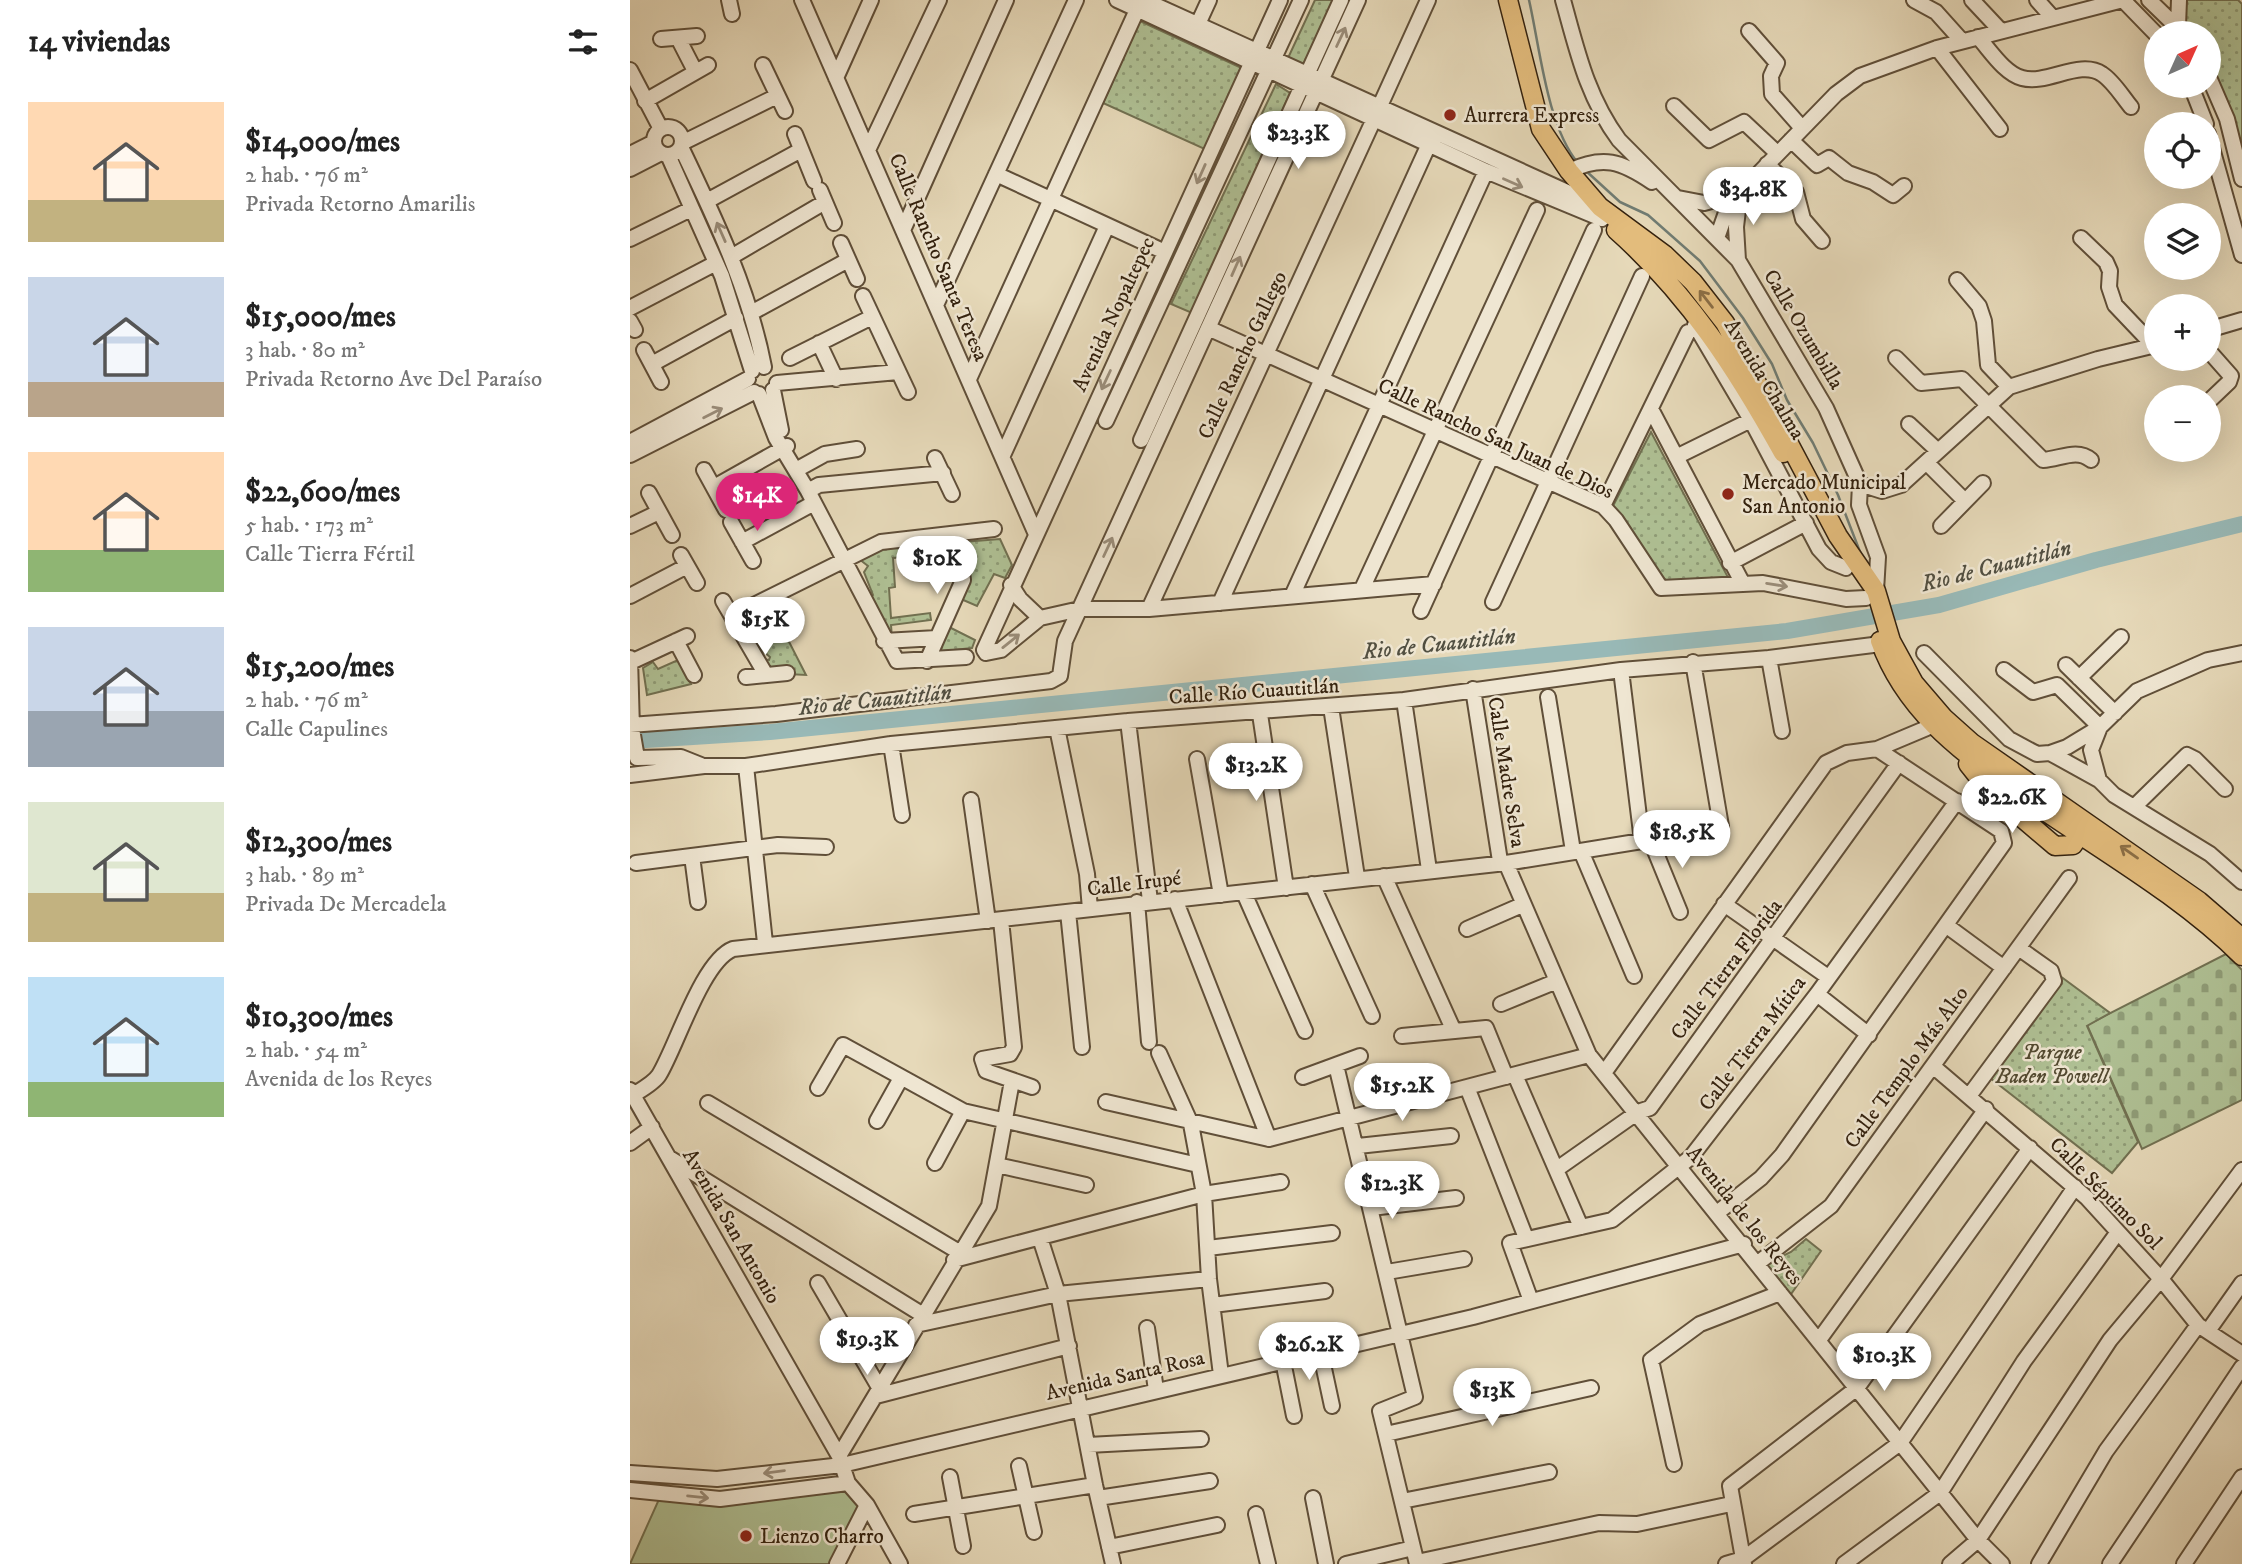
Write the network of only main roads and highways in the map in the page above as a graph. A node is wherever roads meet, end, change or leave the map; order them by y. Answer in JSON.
{"nodes":[{"id":1,"x":1508,"y":0,"type":"edge"},
{"id":2,"x":1599,"y":218,"type":"junction"},
{"id":3,"x":1876,"y":600,"type":"junction"},
{"id":4,"x":2084,"y":830,"type":"junction"},
{"id":5,"x":2242,"y":938,"type":"edge"},
{"id":6,"x":2242,"y":956,"type":"edge"}],
"edges":[{"from":1,"to":2,"type":"main road"},
{"from":2,"to":3,"type":"main road","name":"Avenida Chalma"},
{"from":3,"to":2,"type":"main road","name":"Avenida Chalma","one_way":true},
{"from":3,"to":4,"type":"main road","name":"Avenida Chalma"},
{"from":3,"to":4,"type":"main road","name":"Avenida Chalma"},
{"from":5,"to":4,"type":"main road","name":"Avenida Chalma","one_way":true},
{"from":4,"to":6,"type":"main road","name":"Avenida Chalma"}]}
